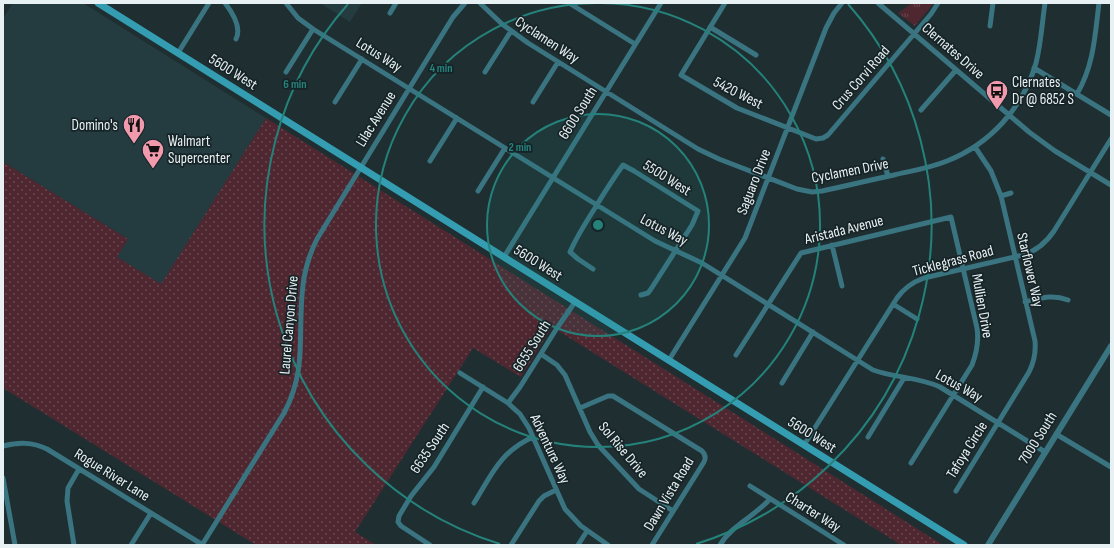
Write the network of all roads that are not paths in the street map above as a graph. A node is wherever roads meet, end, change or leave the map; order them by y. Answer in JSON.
{"nodes":[{"id":1,"x":98,"y":3,"type":"edge"},
{"id":2,"x":209,"y":3,"type":"edge"},
{"id":3,"x":225,"y":3,"type":"edge"},
{"id":4,"x":286,"y":3,"type":"edge"},
{"id":5,"x":396,"y":3,"type":"edge"},
{"id":6,"x":465,"y":3,"type":"edge"},
{"id":7,"x":480,"y":3,"type":"edge"},
{"id":8,"x":569,"y":3,"type":"edge"},
{"id":9,"x":661,"y":3,"type":"edge"},
{"id":10,"x":725,"y":3,"type":"edge"},
{"id":11,"x":842,"y":3,"type":"edge"},
{"id":12,"x":878,"y":3,"type":"edge"},
{"id":13,"x":938,"y":3,"type":"edge"},
{"id":14,"x":993,"y":3,"type":"edge"},
{"id":15,"x":1045,"y":3,"type":"edge"},
{"id":16,"x":1099,"y":3,"type":"edge"},
{"id":17,"x":390,"y":13,"type":"dead end"},
{"id":18,"x":990,"y":26,"type":"dead end"},
{"id":19,"x":710,"y":27,"type":"junction"},
{"id":20,"x":313,"y":29,"type":"junction"},
{"id":21,"x":511,"y":31,"type":"junction"},
{"id":22,"x":914,"y":34,"type":"junction"},
{"id":23,"x":236,"y":39,"type":"dead end"},
{"id":24,"x":635,"y":44,"type":"junction"},
{"id":25,"x":178,"y":53,"type":"junction"},
{"id":26,"x":756,"y":55,"type":"dead end"},
{"id":27,"x":362,"y":59,"type":"junction"},
{"id":28,"x":558,"y":62,"type":"junction"},
{"id":29,"x":1034,"y":68,"type":"junction"},
{"id":30,"x":956,"y":70,"type":"junction"},
{"id":31,"x":286,"y":72,"type":"dead end"},
{"id":32,"x":485,"y":72,"type":"dead end"},
{"id":33,"x":409,"y":88,"type":"junction"},
{"id":34,"x":606,"y":92,"type":"junction"},
{"id":35,"x":1077,"y":94,"type":"junction"},
{"id":36,"x":335,"y":102,"type":"dead end"},
{"id":37,"x":533,"y":102,"type":"dead end"},
{"id":38,"x":921,"y":110,"type":"dead end"},
{"id":39,"x":1009,"y":115,"type":"junction"},
{"id":40,"x":1111,"y":115,"type":"edge"},
{"id":41,"x":457,"y":118,"type":"junction"},
{"id":42,"x":788,"y":128,"type":"junction"},
{"id":43,"x":1111,"y":139,"type":"edge"},
{"id":44,"x":975,"y":147,"type":"junction"},
{"id":45,"x":505,"y":148,"type":"junction"},
{"id":46,"x":883,"y":159,"type":"dead end"},
{"id":47,"x":430,"y":161,"type":"dead end"},
{"id":48,"x":360,"y":167,"type":"junction"},
{"id":49,"x":1090,"y":172,"type":"junction"},
{"id":50,"x":888,"y":176,"type":"junction"},
{"id":51,"x":553,"y":177,"type":"junction"},
{"id":52,"x":768,"y":178,"type":"junction"},
{"id":53,"x":1111,"y":185,"type":"edge"},
{"id":54,"x":478,"y":191,"type":"dead end"},
{"id":55,"x":1011,"y":193,"type":"dead end"},
{"id":56,"x":1001,"y":196,"type":"junction"},
{"id":57,"x":597,"y":205,"type":"junction"},
{"id":58,"x":951,"y":217,"type":"joint"},
{"id":59,"x":832,"y":245,"type":"junction"},
{"id":60,"x":676,"y":250,"type":"junction"},
{"id":61,"x":504,"y":257,"type":"junction"},
{"id":62,"x":1015,"y":257,"type":"junction"},
{"id":63,"x":593,"y":269,"type":"dead end"},
{"id":64,"x":963,"y":269,"type":"junction"},
{"id":65,"x":722,"y":275,"type":"junction"},
{"id":66,"x":842,"y":286,"type":"dead end"},
{"id":67,"x":641,"y":295,"type":"dead end"},
{"id":68,"x":1068,"y":300,"type":"dead end"},
{"id":69,"x":575,"y":302,"type":"junction"},
{"id":70,"x":1025,"y":302,"type":"junction"},
{"id":71,"x":768,"y":304,"type":"junction"},
{"id":72,"x":893,"y":304,"type":"junction"},
{"id":73,"x":917,"y":319,"type":"dead end"},
{"id":74,"x":813,"y":332,"type":"junction"},
{"id":75,"x":1111,"y":346,"type":"edge"},
{"id":76,"x":540,"y":354,"type":"junction"},
{"id":77,"x":736,"y":355,"type":"dead end"},
{"id":78,"x":669,"y":360,"type":"junction"},
{"id":79,"x":858,"y":360,"type":"junction"},
{"id":80,"x":460,"y":373,"type":"dead end"},
{"id":81,"x":904,"y":378,"type":"junction"},
{"id":82,"x":782,"y":383,"type":"dead end"},
{"id":83,"x":483,"y":387,"type":"junction"},
{"id":84,"x":953,"y":394,"type":"junction"},
{"id":85,"x":508,"y":403,"type":"junction"},
{"id":86,"x":580,"y":408,"type":"junction"},
{"id":87,"x":998,"y":422,"type":"junction"},
{"id":88,"x":1056,"y":434,"type":"junction"},
{"id":89,"x":533,"y":437,"type":"junction"},
{"id":90,"x":868,"y":437,"type":"dead end"},
{"id":91,"x":3,"y":446,"type":"edge"},
{"id":92,"x":804,"y":446,"type":"junction"},
{"id":93,"x":1045,"y":452,"type":"junction"},
{"id":94,"x":910,"y":463,"type":"dead end"},
{"id":95,"x":1111,"y":467,"type":"edge"},
{"id":96,"x":79,"y":469,"type":"junction"},
{"id":97,"x":3,"y":478,"type":"edge"},
{"id":98,"x":750,"y":486,"type":"dead end"},
{"id":99,"x":556,"y":490,"type":"junction"},
{"id":100,"x":956,"y":491,"type":"dead end"},
{"id":101,"x":770,"y":499,"type":"junction"},
{"id":102,"x":474,"y":503,"type":"dead end"},
{"id":103,"x":673,"y":511,"type":"junction"},
{"id":104,"x":151,"y":513,"type":"junction"},
{"id":105,"x":587,"y":531,"type":"junction"},
{"id":106,"x":16,"y":545,"type":"edge"},
{"id":107,"x":74,"y":545,"type":"edge"},
{"id":108,"x":131,"y":545,"type":"edge"},
{"id":109,"x":202,"y":545,"type":"edge"},
{"id":110,"x":430,"y":545,"type":"edge"},
{"id":111,"x":512,"y":545,"type":"edge"},
{"id":112,"x":578,"y":545,"type":"edge"},
{"id":113,"x":608,"y":545,"type":"edge"},
{"id":114,"x":652,"y":545,"type":"edge"},
{"id":115,"x":720,"y":545,"type":"edge"},
{"id":116,"x":844,"y":545,"type":"edge"},
{"id":117,"x":964,"y":545,"type":"edge"},
{"id":118,"x":988,"y":545,"type":"edge"}],
"edges":[{"from":1,"to":25,"type":"main road","name":"5600 West"},
{"from":2,"to":25,"type":"street"},
{"from":3,"to":23,"type":"street"},
{"from":4,"to":20,"type":"street","name":"Lotus Way"},
{"from":5,"to":17,"type":"street"},
{"from":6,"to":33,"type":"street","name":"Lilac Avenue"},
{"from":7,"to":21,"type":"street","name":"Cyclamen Way"},
{"from":8,"to":24,"type":"street"},
{"from":9,"to":24,"type":"street","name":"6600 South"},
{"from":10,"to":19,"type":"street"},
{"from":11,"to":42,"type":"street","name":"Saguaro Drive"},
{"from":12,"to":22,"type":"street","name":"Clernates Drive"},
{"from":13,"to":22,"type":"street","name":"Crus Corvi Road"},
{"from":14,"to":18,"type":"street"},
{"from":15,"to":29,"type":"street","name":"Cyclamen Drive"},
{"from":16,"to":35,"type":"street"},
{"from":19,"to":26,"type":"street"},
{"from":19,"to":42,"type":"street","name":"5420 West"},
{"from":20,"to":27,"type":"street","name":"Lotus Way"},
{"from":20,"to":31,"type":"street"},
{"from":21,"to":28,"type":"street","name":"Cyclamen Way"},
{"from":21,"to":32,"type":"street"},
{"from":22,"to":30,"type":"street","name":"Clernates Drive"},
{"from":22,"to":42,"type":"street","name":"Crus Corvi Road"},
{"from":24,"to":34,"type":"street","name":"6600 South"},
{"from":25,"to":48,"type":"main road","name":"5600 West"},
{"from":27,"to":33,"type":"street","name":"Lotus Way"},
{"from":27,"to":36,"type":"street"},
{"from":28,"to":34,"type":"street","name":"Cyclamen Way"},
{"from":28,"to":37,"type":"street"},
{"from":29,"to":35,"type":"street"},
{"from":29,"to":39,"type":"street","name":"Cyclamen Drive"},
{"from":30,"to":38,"type":"street"},
{"from":30,"to":39,"type":"street","name":"Clernates Drive"},
{"from":33,"to":41,"type":"street","name":"Lotus Way"},
{"from":33,"to":48,"type":"street","name":"Lilac Avenue"},
{"from":34,"to":51,"type":"street","name":"6600 South"},
{"from":34,"to":52,"type":"street","name":"Cyclamen Drive"},
{"from":35,"to":40,"type":"street"},
{"from":39,"to":44,"type":"street","name":"Cyclamen Drive"},
{"from":39,"to":49,"type":"street","name":"Clernates Drive"},
{"from":41,"to":45,"type":"street","name":"Lotus Way"},
{"from":41,"to":47,"type":"street"},
{"from":42,"to":52,"type":"street","name":"Saguaro Drive"},
{"from":43,"to":49,"type":"street","name":"Ticklegrass Road"},
{"from":44,"to":50,"type":"street","name":"Cyclamen Drive"},
{"from":44,"to":56,"type":"street","name":"Starflower Way"},
{"from":45,"to":51,"type":"street","name":"Lotus Way"},
{"from":45,"to":54,"type":"street"},
{"from":46,"to":50,"type":"street"},
{"from":48,"to":61,"type":"main road","name":"5600 West"},
{"from":48,"to":109,"type":"street","name":"Laurel Canyon Drive"},
{"from":49,"to":53,"type":"street","name":"Clernates Drive"},
{"from":49,"to":62,"type":"street","name":"Ticklegrass Road"},
{"from":50,"to":52,"type":"street","name":"Cyclamen Drive"},
{"from":51,"to":57,"type":"street","name":"Lotus Way"},
{"from":51,"to":61,"type":"street","name":"6600 South"},
{"from":52,"to":65,"type":"street","name":"Saguaro Drive"},
{"from":55,"to":56,"type":"street"},
{"from":56,"to":62,"type":"street","name":"Starflower Way"},
{"from":57,"to":60,"type":"street","name":"Lotus Way"},
{"from":57,"to":60,"type":"street","name":"5500 West"},
{"from":57,"to":63,"type":"street"},
{"from":58,"to":59,"type":"street","name":"Aristada Avenue"},
{"from":58,"to":64,"type":"street","name":"Mullien Drive"},
{"from":59,"to":66,"type":"street"},
{"from":59,"to":71,"type":"street","name":"Aristada Avenue"},
{"from":60,"to":65,"type":"street","name":"Lotus Way"},
{"from":60,"to":67,"type":"street"},
{"from":61,"to":69,"type":"main road","name":"5600 West"},
{"from":62,"to":64,"type":"street","name":"Ticklegrass Road"},
{"from":62,"to":70,"type":"street","name":"Starflower Way"},
{"from":64,"to":72,"type":"street","name":"Ticklegrass Road"},
{"from":64,"to":84,"type":"street","name":"Mullien Drive"},
{"from":65,"to":71,"type":"street","name":"Lotus Way"},
{"from":65,"to":78,"type":"street","name":"Saguaro Drive"},
{"from":68,"to":70,"type":"street"},
{"from":69,"to":76,"type":"street","name":"6655 South"},
{"from":69,"to":78,"type":"main road","name":"5600 West"},
{"from":70,"to":87,"type":"street","name":"Starflower Way"},
{"from":71,"to":74,"type":"street","name":"Lotus Way"},
{"from":71,"to":77,"type":"street","name":"Aristada Avenue"},
{"from":72,"to":73,"type":"street"},
{"from":72,"to":79,"type":"street","name":"Ticklegrass Road"},
{"from":74,"to":79,"type":"street","name":"Lotus Way"},
{"from":74,"to":82,"type":"street"},
{"from":75,"to":88,"type":"street","name":"7000 South"},
{"from":76,"to":85,"type":"street","name":"6655 South"},
{"from":76,"to":86,"type":"street","name":"Sol Rise Drive"},
{"from":78,"to":92,"type":"main road","name":"5600 West"},
{"from":79,"to":81,"type":"street","name":"Lotus Way"},
{"from":79,"to":92,"type":"street","name":"Ticklegrass Road"},
{"from":80,"to":83,"type":"street","name":"Adventure Way"},
{"from":81,"to":84,"type":"street","name":"Lotus Way"},
{"from":81,"to":90,"type":"street"},
{"from":83,"to":85,"type":"street","name":"Adventure Way"},
{"from":83,"to":110,"type":"street","name":"6635 South"},
{"from":84,"to":87,"type":"street","name":"Lotus Way"},
{"from":84,"to":94,"type":"street","name":"Mullien Drive"},
{"from":85,"to":89,"type":"street","name":"Adventure Way"},
{"from":86,"to":103,"type":"street","name":"Sol Rise Drive"},
{"from":86,"to":103,"type":"street","name":"Dawn Vista Road"},
{"from":87,"to":93,"type":"street","name":"Lotus Way"},
{"from":87,"to":100,"type":"street","name":"Tafoya Circle"},
{"from":88,"to":93,"type":"street","name":"7000 South"},
{"from":88,"to":95,"type":"street"},
{"from":89,"to":99,"type":"street","name":"Adventure Way"},
{"from":89,"to":102,"type":"street"},
{"from":91,"to":96,"type":"street","name":"Rogue River Lane"},
{"from":92,"to":117,"type":"main road","name":"5600 West"},
{"from":93,"to":118,"type":"street","name":"7000 South"},
{"from":96,"to":104,"type":"street","name":"Rogue River Lane"},
{"from":96,"to":107,"type":"street"},
{"from":97,"to":106,"type":"street"},
{"from":98,"to":101,"type":"street","name":"Charter Way"},
{"from":99,"to":105,"type":"street","name":"Adventure Way"},
{"from":99,"to":111,"type":"street"},
{"from":101,"to":115,"type":"street"},
{"from":101,"to":116,"type":"street","name":"Charter Way"},
{"from":103,"to":114,"type":"street","name":"Dawn Vista Road"},
{"from":104,"to":108,"type":"street"},
{"from":104,"to":109,"type":"street","name":"Rogue River Lane"},
{"from":105,"to":112,"type":"street"},
{"from":105,"to":113,"type":"street","name":"Adventure Way"}]}
